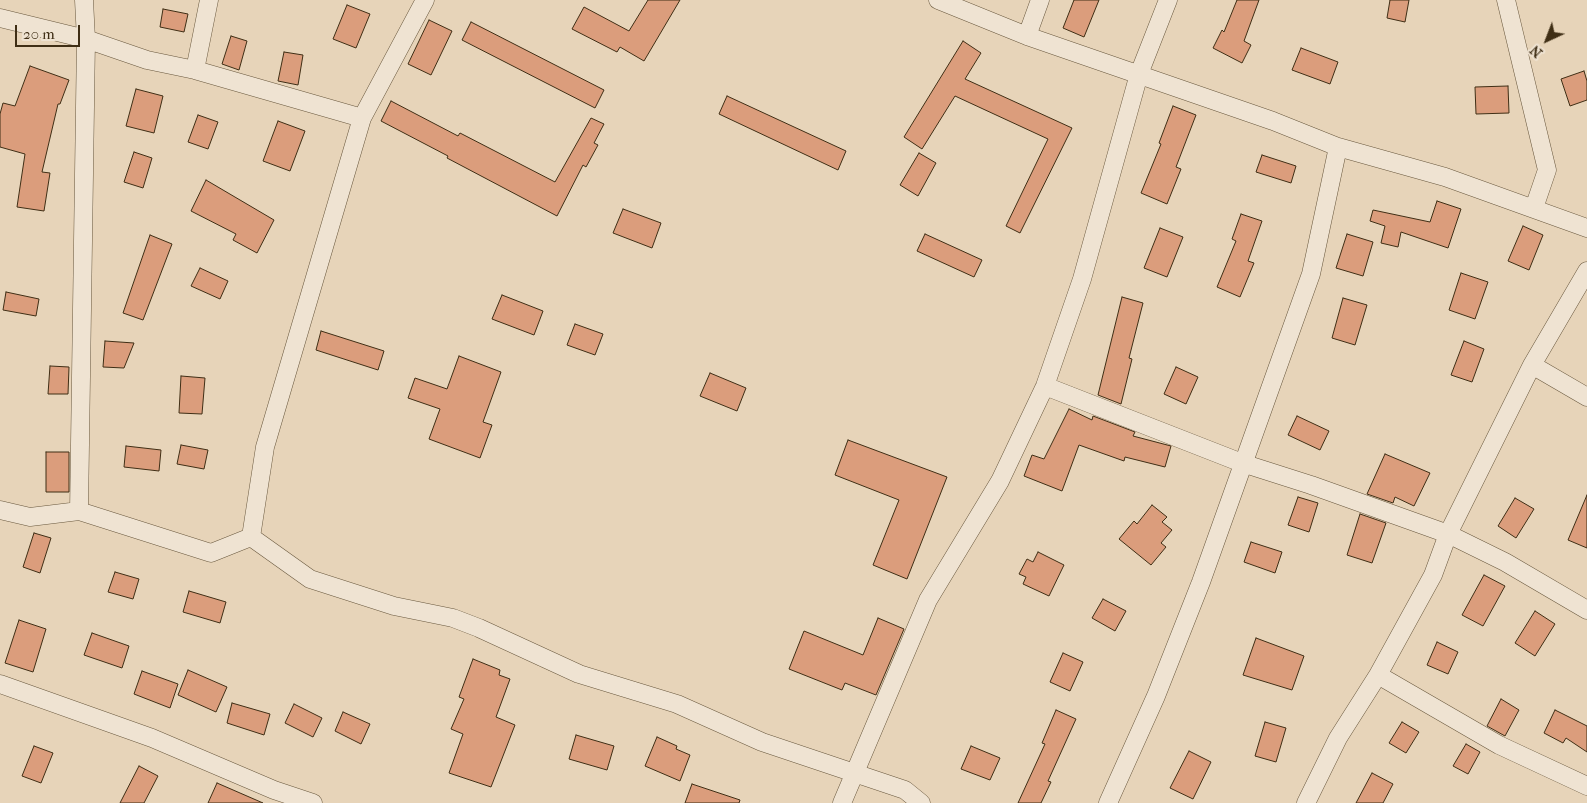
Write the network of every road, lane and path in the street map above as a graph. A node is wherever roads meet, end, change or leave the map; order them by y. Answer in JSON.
{"nodes":[{"id":1,"x":84,"y":0,"type":"edge"},
{"id":2,"x":209,"y":0,"type":"edge"},
{"id":3,"x":425,"y":0,"type":"edge"},
{"id":4,"x":938,"y":0,"type":"edge"},
{"id":5,"x":1040,"y":0,"type":"edge"},
{"id":6,"x":1168,"y":0,"type":"edge"},
{"id":7,"x":1506,"y":0,"type":"edge"},
{"id":8,"x":0,"y":18,"type":"edge"},
{"id":9,"x":1027,"y":36,"type":"junction"},
{"id":10,"x":86,"y":39,"type":"junction"},
{"id":11,"x":195,"y":70,"type":"junction"},
{"id":12,"x":1139,"y":74,"type":"junction"},
{"id":13,"x":362,"y":118,"type":"junction"},
{"id":14,"x":1338,"y":147,"type":"junction"},
{"id":15,"x":1534,"y":208,"type":"junction"},
{"id":16,"x":1587,"y":228,"type":"edge"},
{"id":17,"x":1587,"y":271,"type":"edge"},
{"id":18,"x":1532,"y":365,"type":"junction"},
{"id":19,"x":1045,"y":386,"type":"junction"},
{"id":20,"x":1587,"y":397,"type":"edge"},
{"id":21,"x":1242,"y":463,"type":"junction"},
{"id":22,"x":0,"y":510,"type":"edge"},
{"id":23,"x":79,"y":511,"type":"junction"},
{"id":24,"x":1448,"y":534,"type":"junction"},
{"id":25,"x":251,"y":537,"type":"junction"},
{"id":26,"x":1587,"y":610,"type":"edge"},
{"id":27,"x":1378,"y":675,"type":"junction"},
{"id":28,"x":0,"y":684,"type":"edge"},
{"id":29,"x":854,"y":772,"type":"junction"},
{"id":30,"x":1587,"y":786,"type":"edge"},
{"id":31,"x":313,"y":803,"type":"edge"},
{"id":32,"x":842,"y":803,"type":"edge"},
{"id":33,"x":921,"y":803,"type":"edge"},
{"id":34,"x":1108,"y":803,"type":"edge"},
{"id":35,"x":1306,"y":803,"type":"edge"}],
"edges":[{"from":1,"to":10,"type":"street"},
{"from":2,"to":11,"type":"street"},
{"from":3,"to":13,"type":"street"},
{"from":4,"to":9,"type":"street"},
{"from":5,"to":9,"type":"street"},
{"from":6,"to":12,"type":"street"},
{"from":7,"to":15,"type":"street"},
{"from":8,"to":10,"type":"street"},
{"from":9,"to":12,"type":"street"},
{"from":10,"to":11,"type":"street"},
{"from":10,"to":23,"type":"street"},
{"from":11,"to":13,"type":"street"},
{"from":12,"to":14,"type":"street"},
{"from":12,"to":19,"type":"street"},
{"from":13,"to":25,"type":"street"},
{"from":14,"to":15,"type":"street"},
{"from":14,"to":21,"type":"street"},
{"from":15,"to":16,"type":"street"},
{"from":17,"to":18,"type":"street"},
{"from":18,"to":20,"type":"street"},
{"from":18,"to":24,"type":"street"},
{"from":19,"to":21,"type":"street"},
{"from":19,"to":29,"type":"street"},
{"from":21,"to":24,"type":"street"},
{"from":21,"to":34,"type":"street"},
{"from":22,"to":23,"type":"street"},
{"from":23,"to":25,"type":"street"},
{"from":24,"to":26,"type":"street"},
{"from":24,"to":27,"type":"street"},
{"from":25,"to":29,"type":"street"},
{"from":27,"to":30,"type":"street"},
{"from":27,"to":35,"type":"street"},
{"from":28,"to":31,"type":"street"},
{"from":29,"to":32,"type":"street"},
{"from":29,"to":33,"type":"street"}]}
